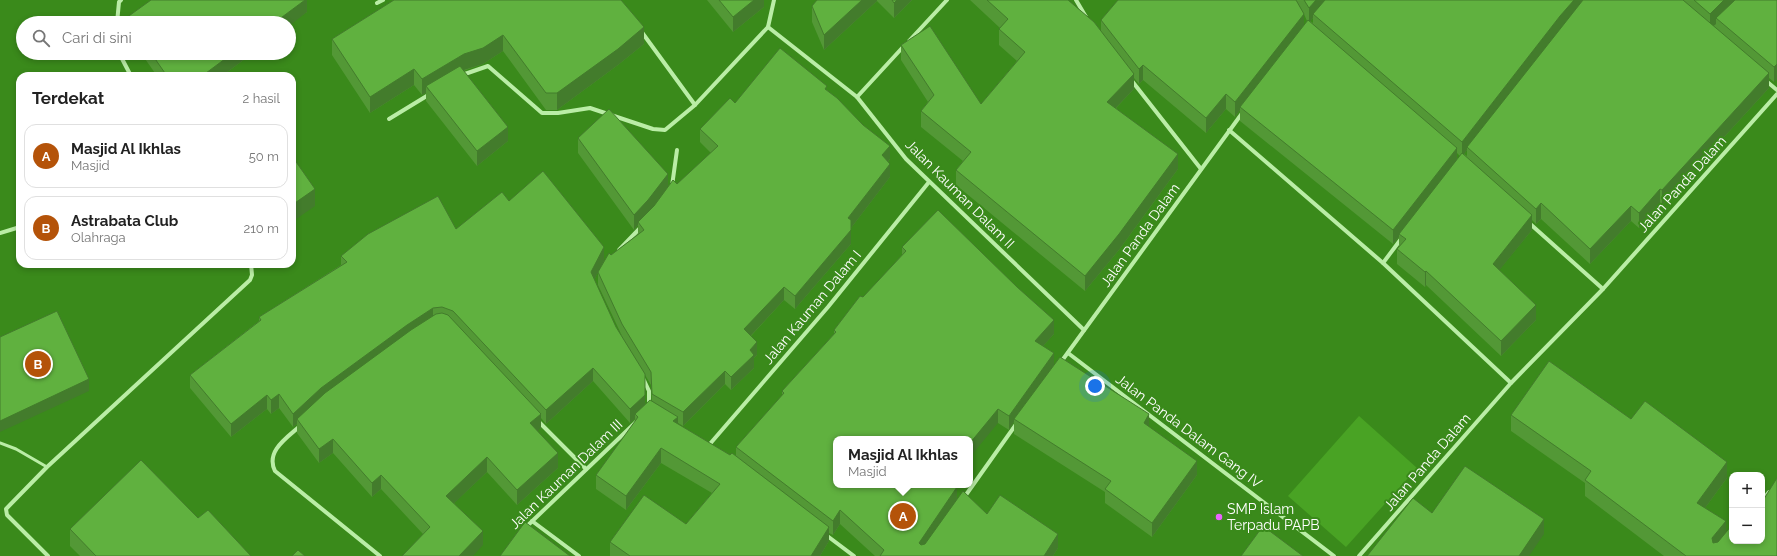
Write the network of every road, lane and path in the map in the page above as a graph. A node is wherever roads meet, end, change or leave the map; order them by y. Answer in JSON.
{"nodes":[{"id":1,"x":121,"y":0,"type":"edge"},
{"id":2,"x":383,"y":0,"type":"edge"},
{"id":3,"x":774,"y":0,"type":"edge"},
{"id":4,"x":947,"y":0,"type":"edge"},
{"id":5,"x":1076,"y":0,"type":"edge"},
{"id":6,"x":377,"y":3,"type":"dead end"},
{"id":7,"x":118,"y":16,"type":"edge"},
{"id":8,"x":1088,"y":20,"type":"edge"},
{"id":9,"x":768,"y":27,"type":"junction"},
{"id":10,"x":638,"y":28,"type":"edge"},
{"id":11,"x":123,"y":60,"type":"edge"},
{"id":12,"x":129,"y":72,"type":"edge"},
{"id":13,"x":1759,"y":75,"type":"edge"},
{"id":14,"x":1129,"y":77,"type":"edge"},
{"id":15,"x":455,"y":79,"type":"edge"},
{"id":16,"x":1777,"y":90,"type":"edge"},
{"id":17,"x":432,"y":93,"type":"edge"},
{"id":18,"x":1777,"y":94,"type":"edge"},
{"id":19,"x":857,"y":97,"type":"junction"},
{"id":20,"x":695,"y":105,"type":"junction"},
{"id":21,"x":1248,"y":106,"type":"edge"},
{"id":22,"x":389,"y":119,"type":"dead end"},
{"id":23,"x":1229,"y":130,"type":"junction"},
{"id":24,"x":677,"y":150,"type":"dead end"},
{"id":25,"x":1201,"y":169,"type":"junction"},
{"id":26,"x":929,"y":182,"type":"junction"},
{"id":27,"x":671,"y":190,"type":"edge"},
{"id":28,"x":1526,"y":220,"type":"edge"},
{"id":29,"x":646,"y":222,"type":"edge"},
{"id":30,"x":16,"y":228,"type":"edge"},
{"id":31,"x":0,"y":233,"type":"edge"},
{"id":32,"x":1403,"y":238,"type":"edge"},
{"id":33,"x":613,"y":256,"type":"edge"},
{"id":34,"x":1383,"y":262,"type":"junction"},
{"id":35,"x":251,"y":268,"type":"edge"},
{"id":36,"x":1603,"y":289,"type":"junction"},
{"id":37,"x":1084,"y":330,"type":"junction"},
{"id":38,"x":1068,"y":353,"type":"junction"},
{"id":39,"x":1059,"y":365,"type":"edge"},
{"id":40,"x":638,"y":370,"type":"edge"},
{"id":41,"x":1511,"y":383,"type":"junction"},
{"id":42,"x":649,"y":410,"type":"edge"},
{"id":43,"x":533,"y":416,"type":"edge"},
{"id":44,"x":1022,"y":416,"type":"edge"},
{"id":45,"x":306,"y":421,"type":"edge"},
{"id":46,"x":638,"y":421,"type":"edge"},
{"id":47,"x":703,"y":441,"type":"edge"},
{"id":48,"x":0,"y":443,"type":"edge"},
{"id":49,"x":710,"y":445,"type":"junction"},
{"id":50,"x":716,"y":450,"type":"edge"},
{"id":51,"x":47,"y":467,"type":"junction"},
{"id":52,"x":586,"y":469,"type":"junction"},
{"id":53,"x":973,"y":484,"type":"edge"},
{"id":54,"x":970,"y":488,"type":"edge"},
{"id":55,"x":1771,"y":490,"type":"edge"},
{"id":56,"x":1765,"y":497,"type":"edge"},
{"id":57,"x":958,"y":505,"type":"edge"},
{"id":58,"x":532,"y":522,"type":"junction"},
{"id":59,"x":521,"y":533,"type":"edge"},
{"id":60,"x":824,"y":533,"type":"edge"},
{"id":61,"x":48,"y":556,"type":"edge"},
{"id":62,"x":380,"y":556,"type":"edge"},
{"id":63,"x":579,"y":556,"type":"edge"},
{"id":64,"x":854,"y":556,"type":"edge"},
{"id":65,"x":1334,"y":556,"type":"edge"},
{"id":66,"x":1359,"y":556,"type":"edge"}],
"edges":[{"from":1,"to":7,"type":"street"},
{"from":2,"to":6,"type":"street"},
{"from":3,"to":9,"type":"street"},
{"from":4,"to":19,"type":"street"},
{"from":5,"to":8,"type":"street"},
{"from":9,"to":19,"type":"street","name":"Jalan Kauman Dalam II"},
{"from":9,"to":20,"type":"street"},
{"from":10,"to":20,"type":"street"},
{"from":11,"to":12,"type":"street"},
{"from":13,"to":16,"type":"street"},
{"from":14,"to":25,"type":"street"},
{"from":15,"to":20,"type":"street"},
{"from":17,"to":22,"type":"street"},
{"from":18,"to":36,"type":"street","name":"Jalan Panda Dalam"},
{"from":19,"to":26,"type":"street","name":"Jalan Kauman Dalam II"},
{"from":21,"to":23,"type":"street","name":"Jalan Panda Dalam"},
{"from":23,"to":25,"type":"street","name":"Jalan Panda Dalam"},
{"from":23,"to":34,"type":"street"},
{"from":24,"to":27,"type":"street"},
{"from":25,"to":37,"type":"street","name":"Jalan Panda Dalam"},
{"from":26,"to":37,"type":"street","name":"Jalan Kauman Dalam II"},
{"from":26,"to":49,"type":"street","name":"Jalan Kauman Dalam I"},
{"from":28,"to":36,"type":"street"},
{"from":29,"to":33,"type":"street"},
{"from":30,"to":31,"type":"street"},
{"from":32,"to":34,"type":"street"},
{"from":34,"to":41,"type":"street"},
{"from":35,"to":51,"type":"street"},
{"from":36,"to":41,"type":"street","name":"Jalan Panda Dalam"},
{"from":37,"to":38,"type":"street","name":"Jalan Panda Dalam"},
{"from":38,"to":39,"type":"street","name":"Jalan Panda Dalam"},
{"from":38,"to":65,"type":"street","name":"Jalan Panda Dalam Gang IV"},
{"from":40,"to":42,"type":"street"},
{"from":41,"to":66,"type":"street","name":"Jalan Panda Dalam"},
{"from":43,"to":52,"type":"street"},
{"from":44,"to":53,"type":"street"},
{"from":45,"to":62,"type":"street"},
{"from":46,"to":52,"type":"street","name":"Jalan Kauman Dalam III"},
{"from":47,"to":49,"type":"street"},
{"from":48,"to":51,"type":"lane"},
{"from":49,"to":50,"type":"street"},
{"from":51,"to":61,"type":"street"},
{"from":52,"to":58,"type":"street","name":"Jalan Kauman Dalam III"},
{"from":54,"to":57,"type":"street"},
{"from":55,"to":56,"type":"street"},
{"from":58,"to":59,"type":"street","name":"Jalan Kauman Dalam III"},
{"from":58,"to":63,"type":"street"},
{"from":60,"to":64,"type":"street"}]}
